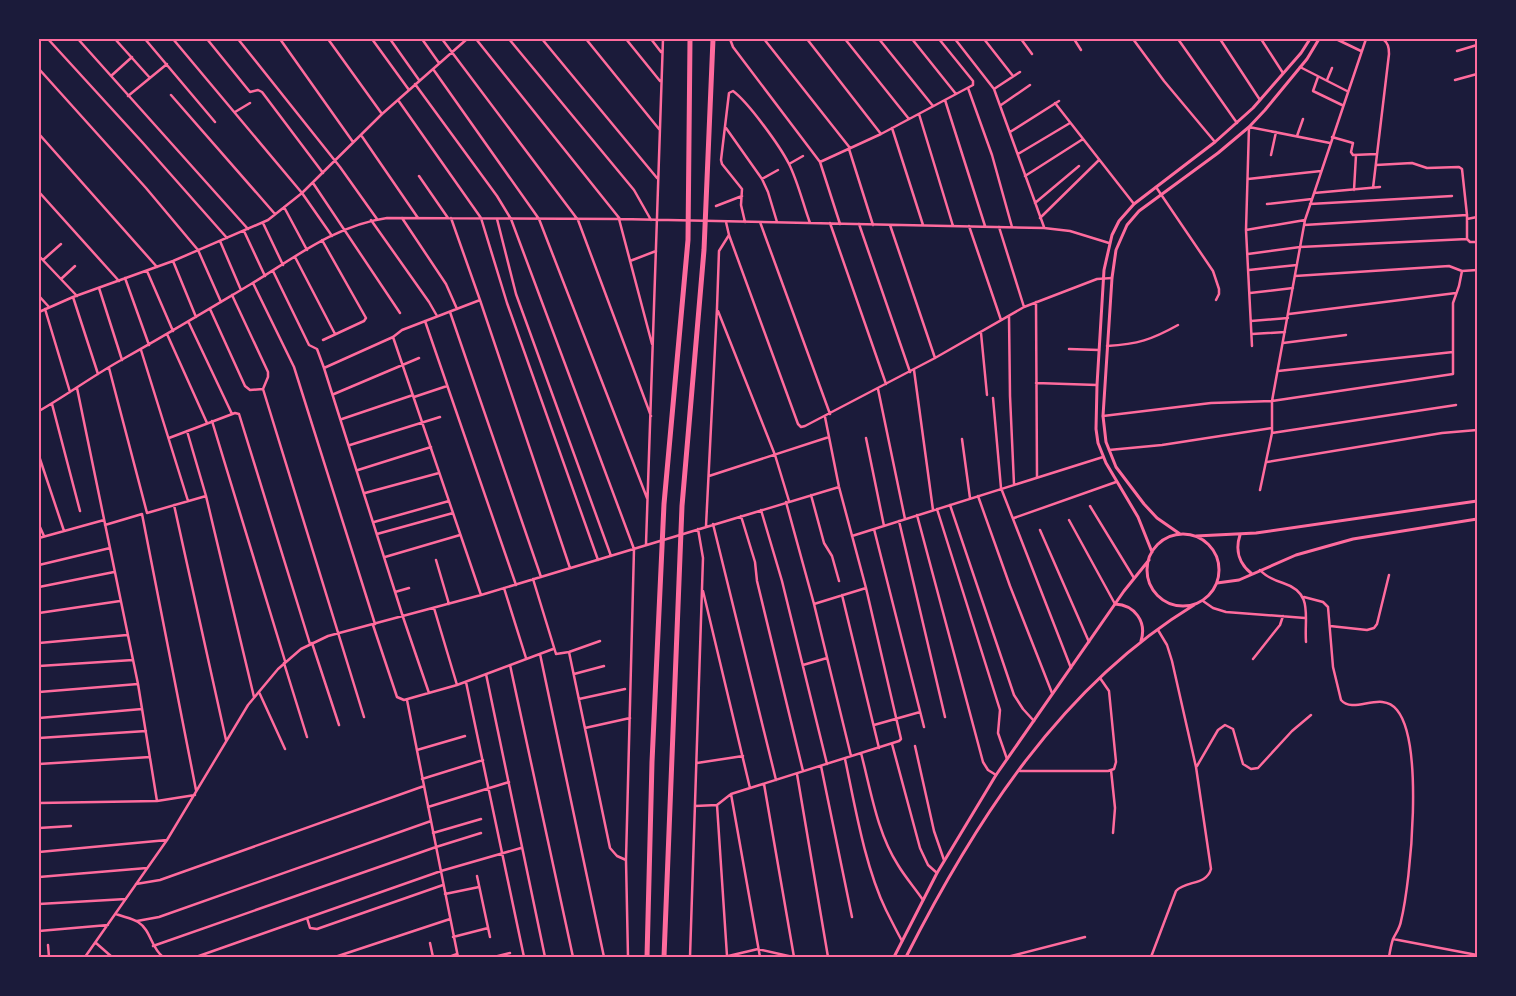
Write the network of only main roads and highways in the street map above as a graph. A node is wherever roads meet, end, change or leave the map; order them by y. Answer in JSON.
{"nodes":[{"id":1,"x":690,"y":39,"type":"edge"},
{"id":2,"x":713,"y":39,"type":"edge"},
{"id":3,"x":647,"y":956,"type":"edge"},
{"id":4,"x":664,"y":956,"type":"edge"}],
"edges":[{"from":1,"to":3,"type":"highway"},
{"from":2,"to":4,"type":"highway"}]}
